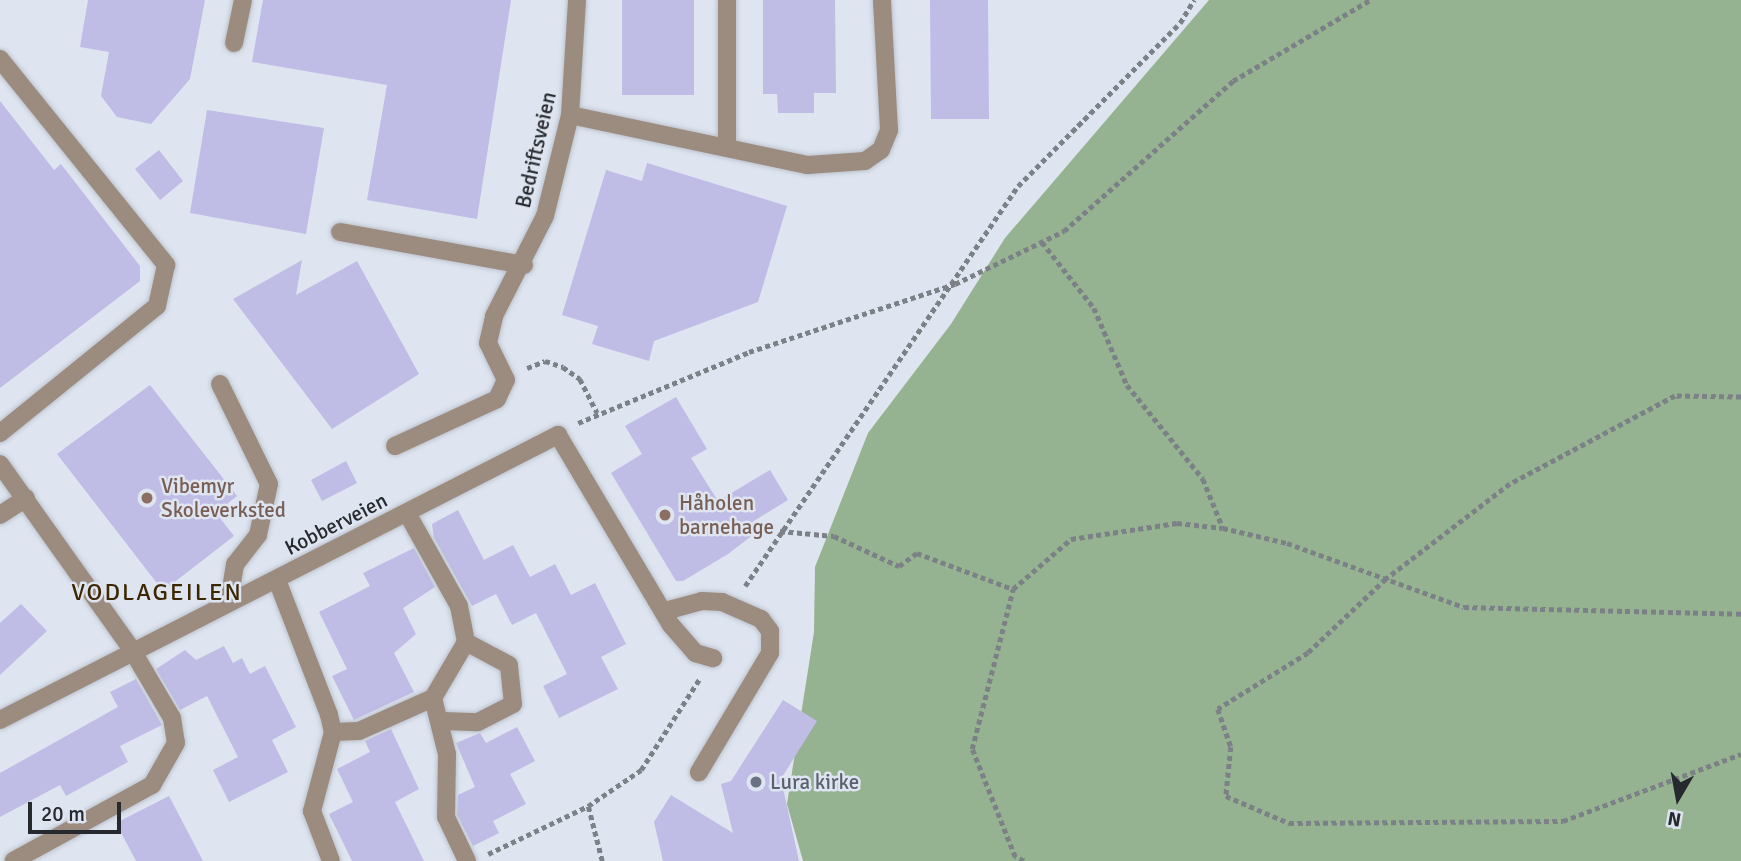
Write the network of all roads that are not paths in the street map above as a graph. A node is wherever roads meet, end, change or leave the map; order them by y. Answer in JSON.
{"nodes":[{"id":1,"x":243,"y":0,"type":"edge"},
{"id":2,"x":577,"y":0,"type":"edge"},
{"id":3,"x":727,"y":0,"type":"edge"},
{"id":4,"x":882,"y":0,"type":"edge"},
{"id":5,"x":234,"y":43,"type":"dead end"},
{"id":6,"x":0,"y":59,"type":"edge"},
{"id":7,"x":570,"y":115,"type":"junction"},
{"id":8,"x":727,"y":146,"type":"junction"},
{"id":9,"x":340,"y":232,"type":"dead end"},
{"id":10,"x":524,"y":265,"type":"junction"},
{"id":11,"x":220,"y":384,"type":"dead end"},
{"id":12,"x":0,"y":433,"type":"edge"},
{"id":13,"x":395,"y":446,"type":"dead end"},
{"id":14,"x":0,"y":464,"type":"edge"},
{"id":15,"x":26,"y":498,"type":"junction"},
{"id":16,"x":407,"y":513,"type":"junction"},
{"id":17,"x":0,"y":515,"type":"edge"},
{"id":18,"x":277,"y":580,"type":"junction"},
{"id":19,"x":229,"y":603,"type":"junction"},
{"id":20,"x":665,"y":611,"type":"junction"},
{"id":21,"x":466,"y":642,"type":"junction"},
{"id":22,"x":132,"y":650,"type":"junction"},
{"id":23,"x":713,"y":659,"type":"road end"},
{"id":24,"x":433,"y":698,"type":"junction"},
{"id":25,"x":0,"y":720,"type":"edge"},
{"id":26,"x":443,"y":721,"type":"junction"},
{"id":27,"x":333,"y":733,"type":"junction"},
{"id":28,"x":699,"y":772,"type":"dead end"},
{"id":29,"x":475,"y":858,"type":"edge"},
{"id":30,"x":13,"y":861,"type":"edge"},
{"id":31,"x":331,"y":861,"type":"edge"}],
"edges":[{"from":1,"to":5,"type":"street"},
{"from":2,"to":7,"type":"street","name":"Bedriftsveien"},
{"from":3,"to":8,"type":"street"},
{"from":4,"to":8,"type":"street"},
{"from":6,"to":12,"type":"street"},
{"from":7,"to":8,"type":"street"},
{"from":7,"to":10,"type":"street","name":"Bedriftsveien"},
{"from":9,"to":10,"type":"street"},
{"from":10,"to":13,"type":"street","name":"Bedriftsveien"},
{"from":11,"to":19,"type":"street"},
{"from":14,"to":15,"type":"street"},
{"from":15,"to":17,"type":"street"},
{"from":15,"to":22,"type":"street"},
{"from":16,"to":18,"type":"street","name":"Kobberveien"},
{"from":16,"to":20,"type":"street","name":"Kobberveien"},
{"from":16,"to":21,"type":"street"},
{"from":18,"to":19,"type":"street","name":"Kobberveien"},
{"from":18,"to":27,"type":"street"},
{"from":19,"to":22,"type":"street","name":"Kobberveien"},
{"from":20,"to":23,"type":"street"},
{"from":20,"to":28,"type":"street"},
{"from":21,"to":24,"type":"street"},
{"from":21,"to":26,"type":"street"},
{"from":22,"to":25,"type":"street","name":"Kobberveien"},
{"from":22,"to":30,"type":"street"},
{"from":24,"to":26,"type":"street"},
{"from":24,"to":27,"type":"street"},
{"from":26,"to":29,"type":"street"},
{"from":27,"to":31,"type":"street"}]}
